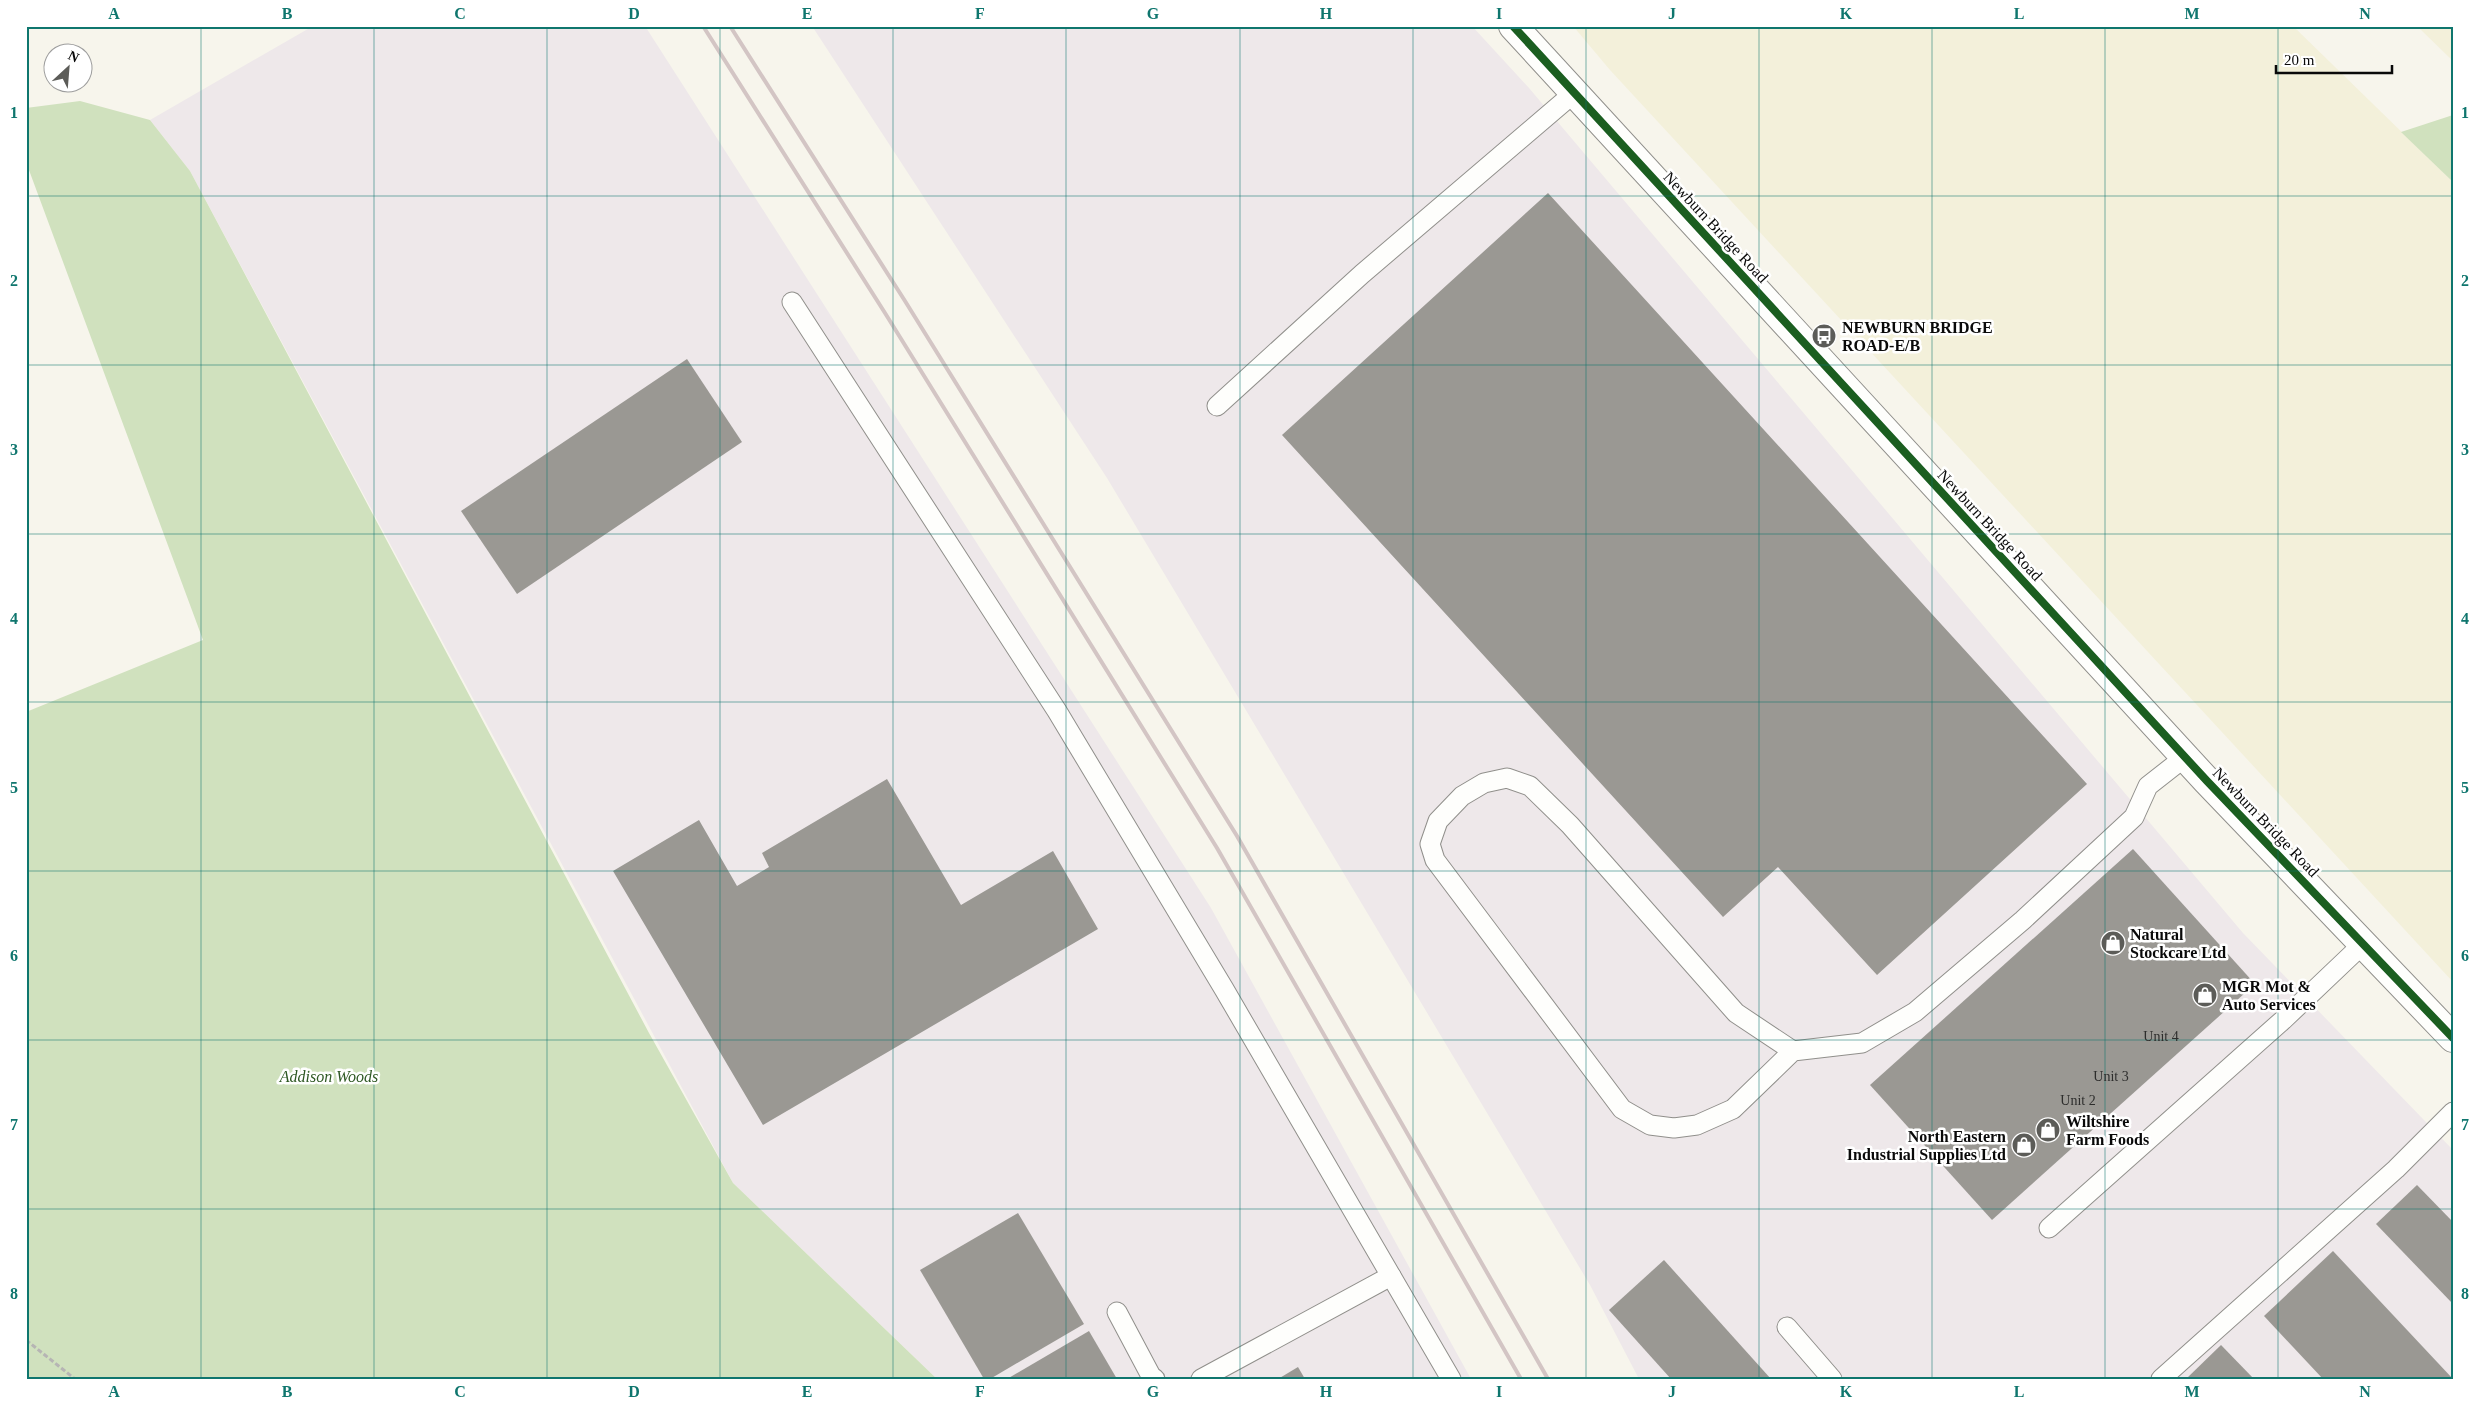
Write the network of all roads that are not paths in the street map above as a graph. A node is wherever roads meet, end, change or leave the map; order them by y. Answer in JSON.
{"nodes":[{"id":1,"x":1513,"y":26,"type":"edge"},
{"id":2,"x":1574,"y":93,"type":"junction"},
{"id":3,"x":792,"y":302,"type":"dead end"},
{"id":4,"x":1217,"y":406,"type":"dead end"},
{"id":5,"x":2185,"y":757,"type":"junction"},
{"id":6,"x":2363,"y":944,"type":"junction"},
{"id":7,"x":2453,"y":1038,"type":"edge"},
{"id":8,"x":1793,"y":1051,"type":"junction"},
{"id":9,"x":2453,"y":1112,"type":"edge"},
{"id":10,"x":2049,"y":1228,"type":"dead end"},
{"id":11,"x":1391,"y":1276,"type":"junction"},
{"id":12,"x":1116,"y":1312,"type":"dead end"},
{"id":13,"x":1786,"y":1327,"type":"dead end"},
{"id":14,"x":1154,"y":1379,"type":"edge"},
{"id":15,"x":1200,"y":1379,"type":"edge"},
{"id":16,"x":1451,"y":1379,"type":"edge"},
{"id":17,"x":1832,"y":1379,"type":"edge"},
{"id":18,"x":2161,"y":1379,"type":"edge"}],
"edges":[{"from":1,"to":2,"type":"street","name":"Newburn Bridge Road"},
{"from":2,"to":4,"type":"lane"},
{"from":2,"to":5,"type":"street","name":"Newburn Bridge Road"},
{"from":3,"to":11,"type":"lane"},
{"from":5,"to":6,"type":"street","name":"Newburn Bridge Road"},
{"from":5,"to":8,"type":"lane"},
{"from":6,"to":7,"type":"street","name":"Newburn Bridge Road"},
{"from":6,"to":10,"type":"lane"},
{"from":8,"to":8,"type":"lane"},
{"from":9,"to":18,"type":"lane"},
{"from":11,"to":15,"type":"lane"},
{"from":11,"to":16,"type":"lane"},
{"from":12,"to":14,"type":"lane"},
{"from":13,"to":17,"type":"lane"}]}
